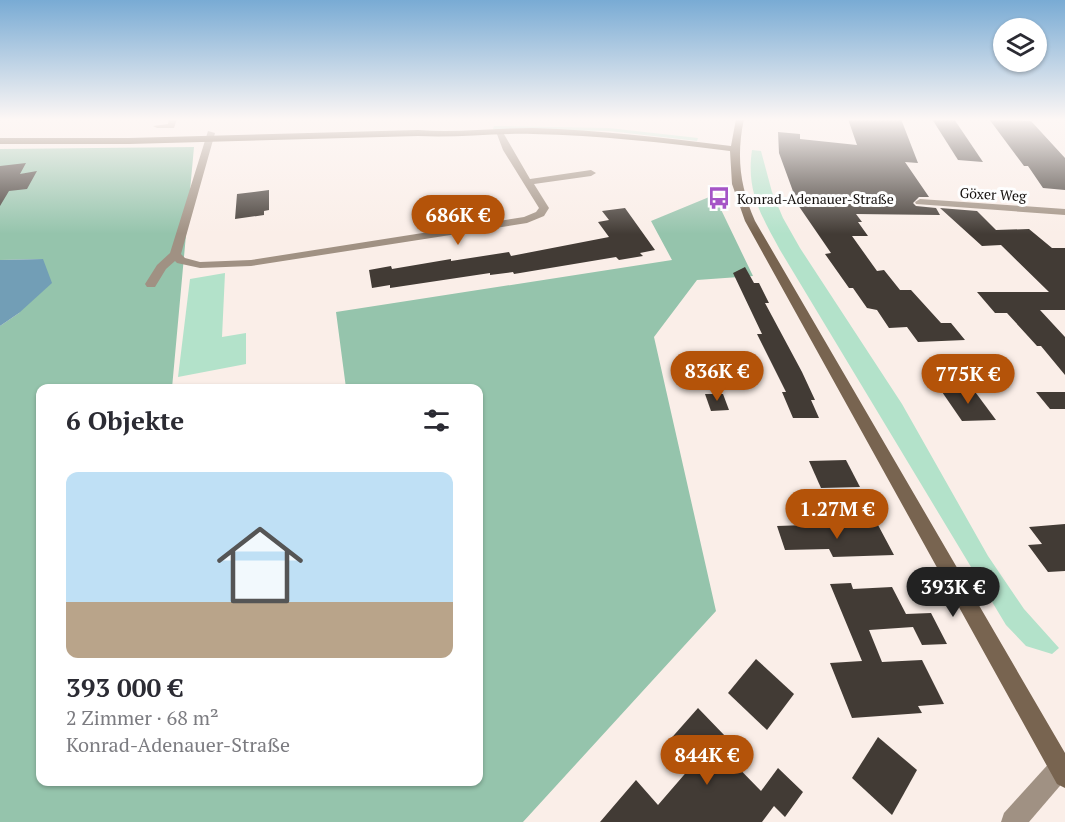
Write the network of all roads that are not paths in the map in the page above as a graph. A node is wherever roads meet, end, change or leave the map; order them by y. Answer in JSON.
{"nodes":[{"id":1,"x":204,"y":157,"type":"edge"},
{"id":2,"x":513,"y":157,"type":"edge"},
{"id":3,"x":735,"y":157,"type":"edge"},
{"id":4,"x":591,"y":173,"type":"dead end"},
{"id":5,"x":527,"y":182,"type":"junction"},
{"id":6,"x":920,"y":202,"type":"dead end"},
{"id":7,"x":1065,"y":212,"type":"edge"},
{"id":8,"x":175,"y":254,"type":"junction"},
{"id":9,"x":151,"y":284,"type":"dead end"},
{"id":10,"x":1063,"y":769,"type":"edge"},
{"id":11,"x":1013,"y":822,"type":"edge"}],
"edges":[{"from":1,"to":8,"type":"street"},
{"from":2,"to":5,"type":"street"},
{"from":3,"to":10,"type":"main road"},
{"from":4,"to":5,"type":"street"},
{"from":5,"to":8,"type":"street"},
{"from":6,"to":7,"type":"street","name":"Göxer Weg"},
{"from":8,"to":9,"type":"street"},
{"from":10,"to":11,"type":"street"}]}
